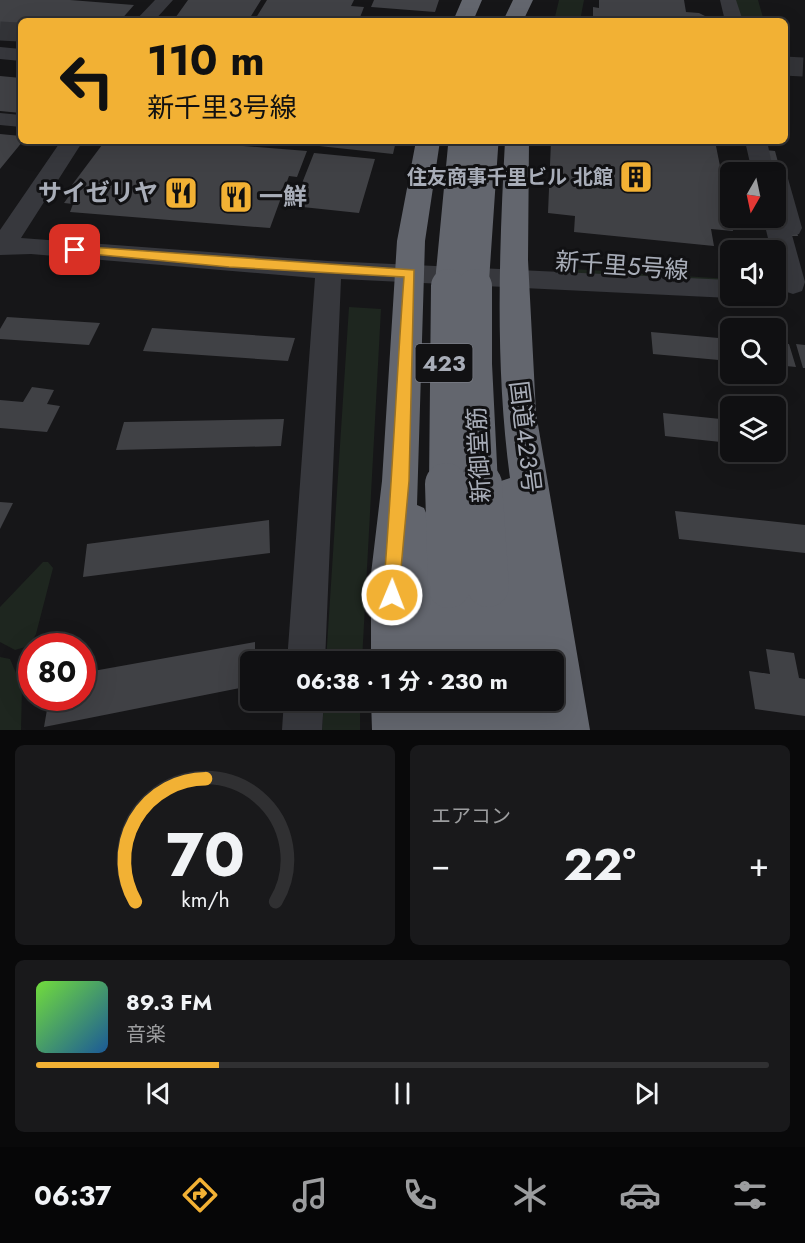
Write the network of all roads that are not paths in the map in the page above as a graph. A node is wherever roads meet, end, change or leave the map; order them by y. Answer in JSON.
{"nodes":[{"id":1,"x":165,"y":0,"type":"edge"},
{"id":2,"x":172,"y":0,"type":"edge"},
{"id":3,"x":472,"y":0,"type":"edge"},
{"id":4,"x":515,"y":0,"type":"edge"},
{"id":5,"x":523,"y":0,"type":"edge"},
{"id":6,"x":127,"y":13,"type":"dead end"},
{"id":7,"x":150,"y":18,"type":"edge"},
{"id":8,"x":463,"y":18,"type":"edge"},
{"id":9,"x":512,"y":18,"type":"edge"},
{"id":10,"x":514,"y":18,"type":"edge"},
{"id":11,"x":0,"y":119,"type":"edge"},
{"id":12,"x":18,"y":121,"type":"edge"},
{"id":13,"x":53,"y":144,"type":"edge"},
{"id":14,"x":70,"y":144,"type":"edge"},
{"id":15,"x":428,"y":144,"type":"edge"},
{"id":16,"x":462,"y":144,"type":"edge"},
{"id":17,"x":485,"y":144,"type":"edge"},
{"id":18,"x":517,"y":144,"type":"edge"},
{"id":19,"x":759,"y":144,"type":"edge"},
{"id":20,"x":762,"y":162,"type":"edge"},
{"id":21,"x":772,"y":162,"type":"edge"},
{"id":22,"x":786,"y":214,"type":"edge"},
{"id":23,"x":786,"y":226,"type":"edge"},
{"id":24,"x":777,"y":228,"type":"edge"},
{"id":25,"x":2,"y":235,"type":"edge"},
{"id":26,"x":410,"y":265,"type":"junction"},
{"id":27,"x":513,"y":269,"type":"junction"},
{"id":28,"x":328,"y":270,"type":"junction"},
{"id":29,"x":720,"y":272,"type":"edge"},
{"id":30,"x":787,"y":285,"type":"edge"},
{"id":31,"x":720,"y":288,"type":"edge"},
{"id":32,"x":519,"y":413,"type":"junction"},
{"id":33,"x":401,"y":481,"type":"junction"},
{"id":34,"x":468,"y":586,"type":"junction"},
{"id":35,"x":307,"y":651,"type":"edge"},
{"id":36,"x":393,"y":651,"type":"edge"},
{"id":37,"x":421,"y":651,"type":"edge"},
{"id":38,"x":455,"y":651,"type":"edge"},
{"id":39,"x":491,"y":651,"type":"edge"},
{"id":40,"x":526,"y":651,"type":"edge"},
{"id":41,"x":303,"y":711,"type":"edge"},
{"id":42,"x":394,"y":711,"type":"edge"},
{"id":43,"x":425,"y":711,"type":"edge"},
{"id":44,"x":456,"y":711,"type":"edge"},
{"id":45,"x":499,"y":711,"type":"edge"},
{"id":46,"x":533,"y":711,"type":"edge"},
{"id":47,"x":302,"y":730,"type":"edge"},
{"id":48,"x":394,"y":730,"type":"edge"},
{"id":49,"x":426,"y":730,"type":"edge"},
{"id":50,"x":457,"y":730,"type":"edge"},
{"id":51,"x":501,"y":730,"type":"edge"},
{"id":52,"x":536,"y":730,"type":"edge"},
{"id":53,"x":567,"y":730,"type":"edge"}],
"edges":[{"from":1,"to":7,"type":"street"},
{"from":2,"to":7,"type":"street"},
{"from":3,"to":8,"type":"highway"},
{"from":4,"to":9,"type":"highway"},
{"from":5,"to":10,"type":"highway"},
{"from":6,"to":7,"type":"street"},
{"from":11,"to":12,"type":"street"},
{"from":13,"to":25,"type":"street"},
{"from":14,"to":25,"type":"street"},
{"from":15,"to":26,"type":"highway","number":"423"},
{"from":16,"to":34,"type":"highway","name":"新御堂筋","number":"423","bridge":true},
{"from":17,"to":34,"type":"highway","name":"新御堂筋","number":"423","bridge":true},
{"from":18,"to":27,"type":"highway","name":"国道423号"},
{"from":19,"to":20,"type":"street"},
{"from":19,"to":21,"type":"street"},
{"from":22,"to":23,"type":"street"},
{"from":24,"to":30,"type":"street"},
{"from":25,"to":26,"type":"street"},
{"from":25,"to":28,"type":"street"},
{"from":26,"to":27,"type":"street"},
{"from":26,"to":28,"type":"street"},
{"from":26,"to":33,"type":"highway","number":"423"},
{"from":27,"to":29,"type":"street","name":"新千里5号線"},
{"from":27,"to":31,"type":"street","name":"新千里5号線"},
{"from":27,"to":32,"type":"highway","name":"国道423号"},
{"from":28,"to":35,"type":"street"},
{"from":32,"to":40,"type":"highway"},
{"from":32,"to":53,"type":"highway","name":"国道423号"},
{"from":33,"to":36,"type":"highway","number":"423"},
{"from":33,"to":37,"type":"highway"},
{"from":34,"to":38,"type":"highway","name":"新御堂筋","number":"423"},
{"from":34,"to":39,"type":"highway","name":"新御堂筋","number":"423"},
{"from":41,"to":47,"type":"street"},
{"from":42,"to":48,"type":"highway"},
{"from":43,"to":49,"type":"highway"},
{"from":44,"to":50,"type":"highway"},
{"from":45,"to":51,"type":"highway"},
{"from":46,"to":52,"type":"highway"}]}
